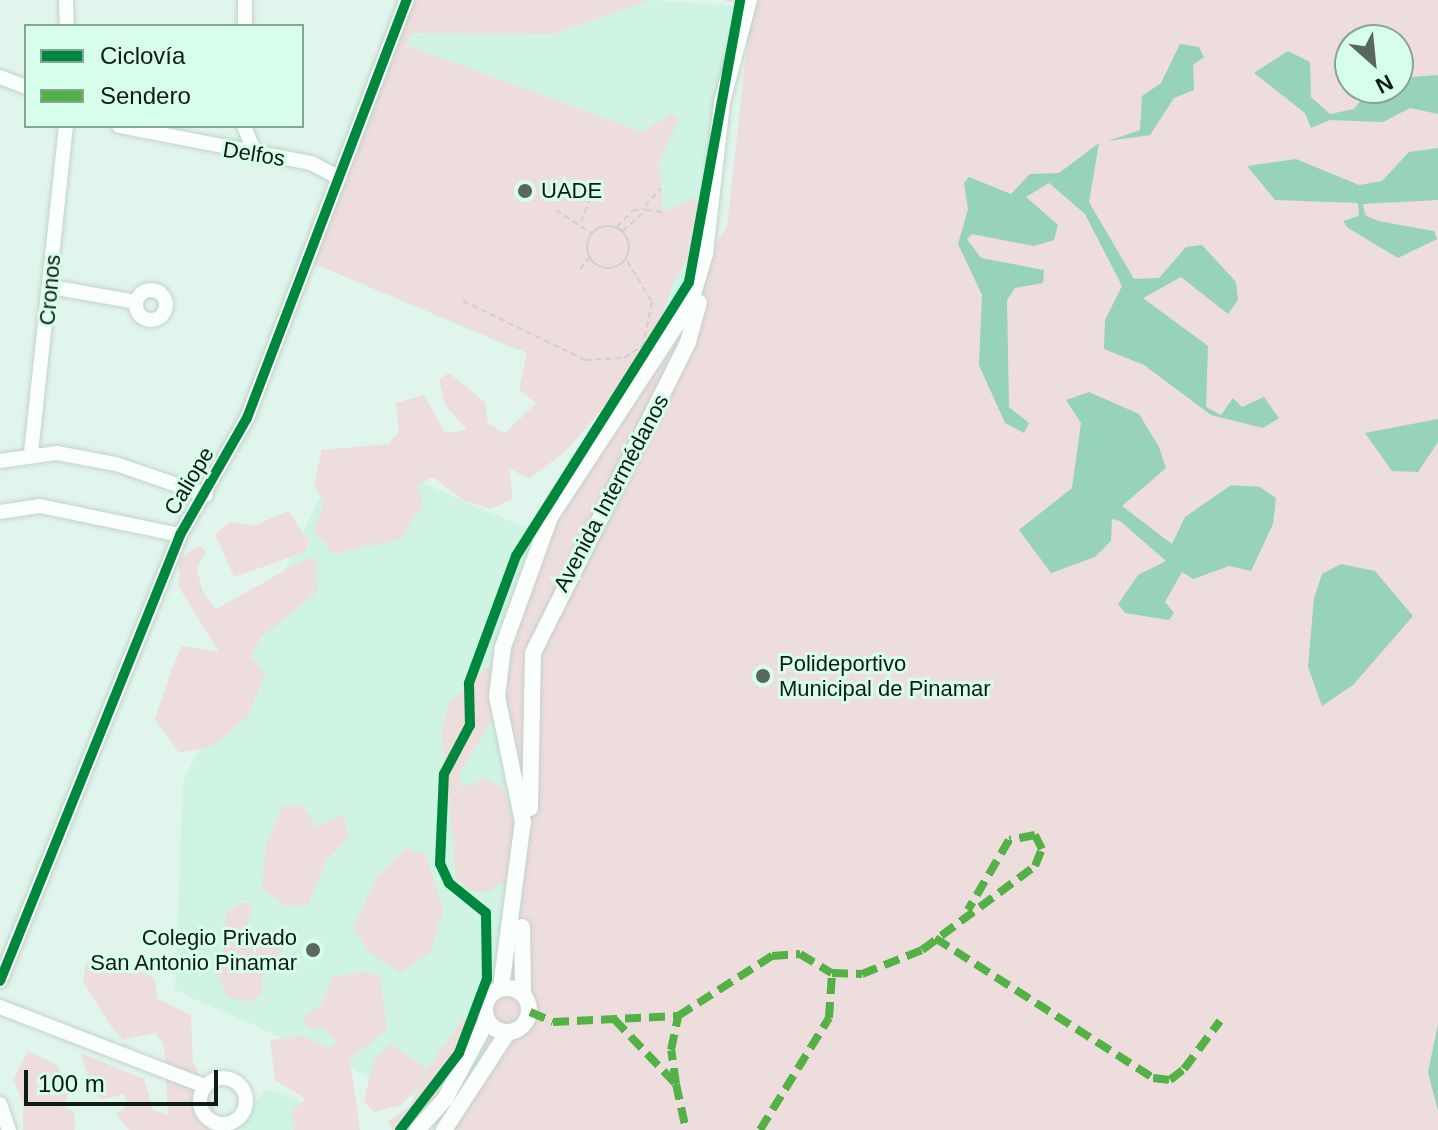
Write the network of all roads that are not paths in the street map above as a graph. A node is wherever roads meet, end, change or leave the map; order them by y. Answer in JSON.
{"nodes":[{"id":1,"x":66,"y":0,"type":"edge"},
{"id":2,"x":245,"y":0,"type":"edge"},
{"id":3,"x":407,"y":0,"type":"edge"},
{"id":4,"x":751,"y":0,"type":"edge"},
{"id":5,"x":67,"y":24,"type":"edge"},
{"id":6,"x":245,"y":24,"type":"edge"},
{"id":7,"x":0,"y":77,"type":"edge"},
{"id":8,"x":24,"y":86,"type":"edge"},
{"id":9,"x":66,"y":128,"type":"edge"},
{"id":10,"x":128,"y":128,"type":"edge"},
{"id":11,"x":241,"y":128,"type":"edge"},
{"id":12,"x":244,"y":128,"type":"edge"},
{"id":13,"x":222,"y":149,"type":"junction"},
{"id":14,"x":256,"y":155,"type":"junction"},
{"id":15,"x":339,"y":178,"type":"junction"},
{"id":16,"x":51,"y":287,"type":"junction"},
{"id":17,"x":136,"y":302,"type":"dead end"},
{"id":18,"x":31,"y":453,"type":"junction"},
{"id":19,"x":0,"y":461,"type":"edge"},
{"id":20,"x":206,"y":495,"type":"junction"},
{"id":21,"x":0,"y":512,"type":"edge"},
{"id":22,"x":180,"y":535,"type":"junction"},
{"id":23,"x":0,"y":981,"type":"edge"},
{"id":24,"x":501,"y":988,"type":"junction"},
{"id":25,"x":523,"y":993,"type":"junction"},
{"id":26,"x":0,"y":1007,"type":"edge"},
{"id":27,"x":487,"y":1020,"type":"junction"},
{"id":28,"x":508,"y":1032,"type":"junction"},
{"id":29,"x":205,"y":1086,"type":"junction"},
{"id":30,"x":0,"y":1104,"type":"edge"},
{"id":31,"x":222,"y":1127,"type":"edge"},
{"id":32,"x":9,"y":1130,"type":"edge"},
{"id":33,"x":417,"y":1130,"type":"edge"},
{"id":34,"x":444,"y":1130,"type":"edge"}],
"edges":[{"from":1,"to":5,"type":"street"},
{"from":2,"to":6,"type":"street"},
{"from":3,"to":15,"type":"street","name":"Caliope"},
{"from":4,"to":24,"type":"main road","name":"Avenida Intermédanos"},
{"from":4,"to":25,"type":"main road","name":"Avenida Intermédanos"},
{"from":7,"to":8,"type":"street"},
{"from":9,"to":16,"type":"street","name":"Cronos"},
{"from":10,"to":13,"type":"street","name":"Delfos"},
{"from":11,"to":13,"type":"street"},
{"from":12,"to":14,"type":"street"},
{"from":13,"to":14,"type":"street","name":"Delfos"},
{"from":14,"to":15,"type":"street","name":"Delfos"},
{"from":15,"to":20,"type":"street","name":"Caliope"},
{"from":16,"to":17,"type":"street"},
{"from":16,"to":18,"type":"street","name":"Cronos"},
{"from":18,"to":19,"type":"street"},
{"from":18,"to":20,"type":"street"},
{"from":20,"to":22,"type":"street","name":"Caliope"},
{"from":21,"to":22,"type":"street"},
{"from":22,"to":23,"type":"street","name":"Caliope"},
{"from":24,"to":25,"type":"main road"},
{"from":24,"to":27,"type":"main road"},
{"from":25,"to":28,"type":"main road"},
{"from":26,"to":29,"type":"street"},
{"from":27,"to":28,"type":"main road"},
{"from":27,"to":33,"type":"main road"},
{"from":28,"to":34,"type":"main road"},
{"from":29,"to":31,"type":"street"},
{"from":29,"to":31,"type":"street"},
{"from":30,"to":32,"type":"street"}]}
